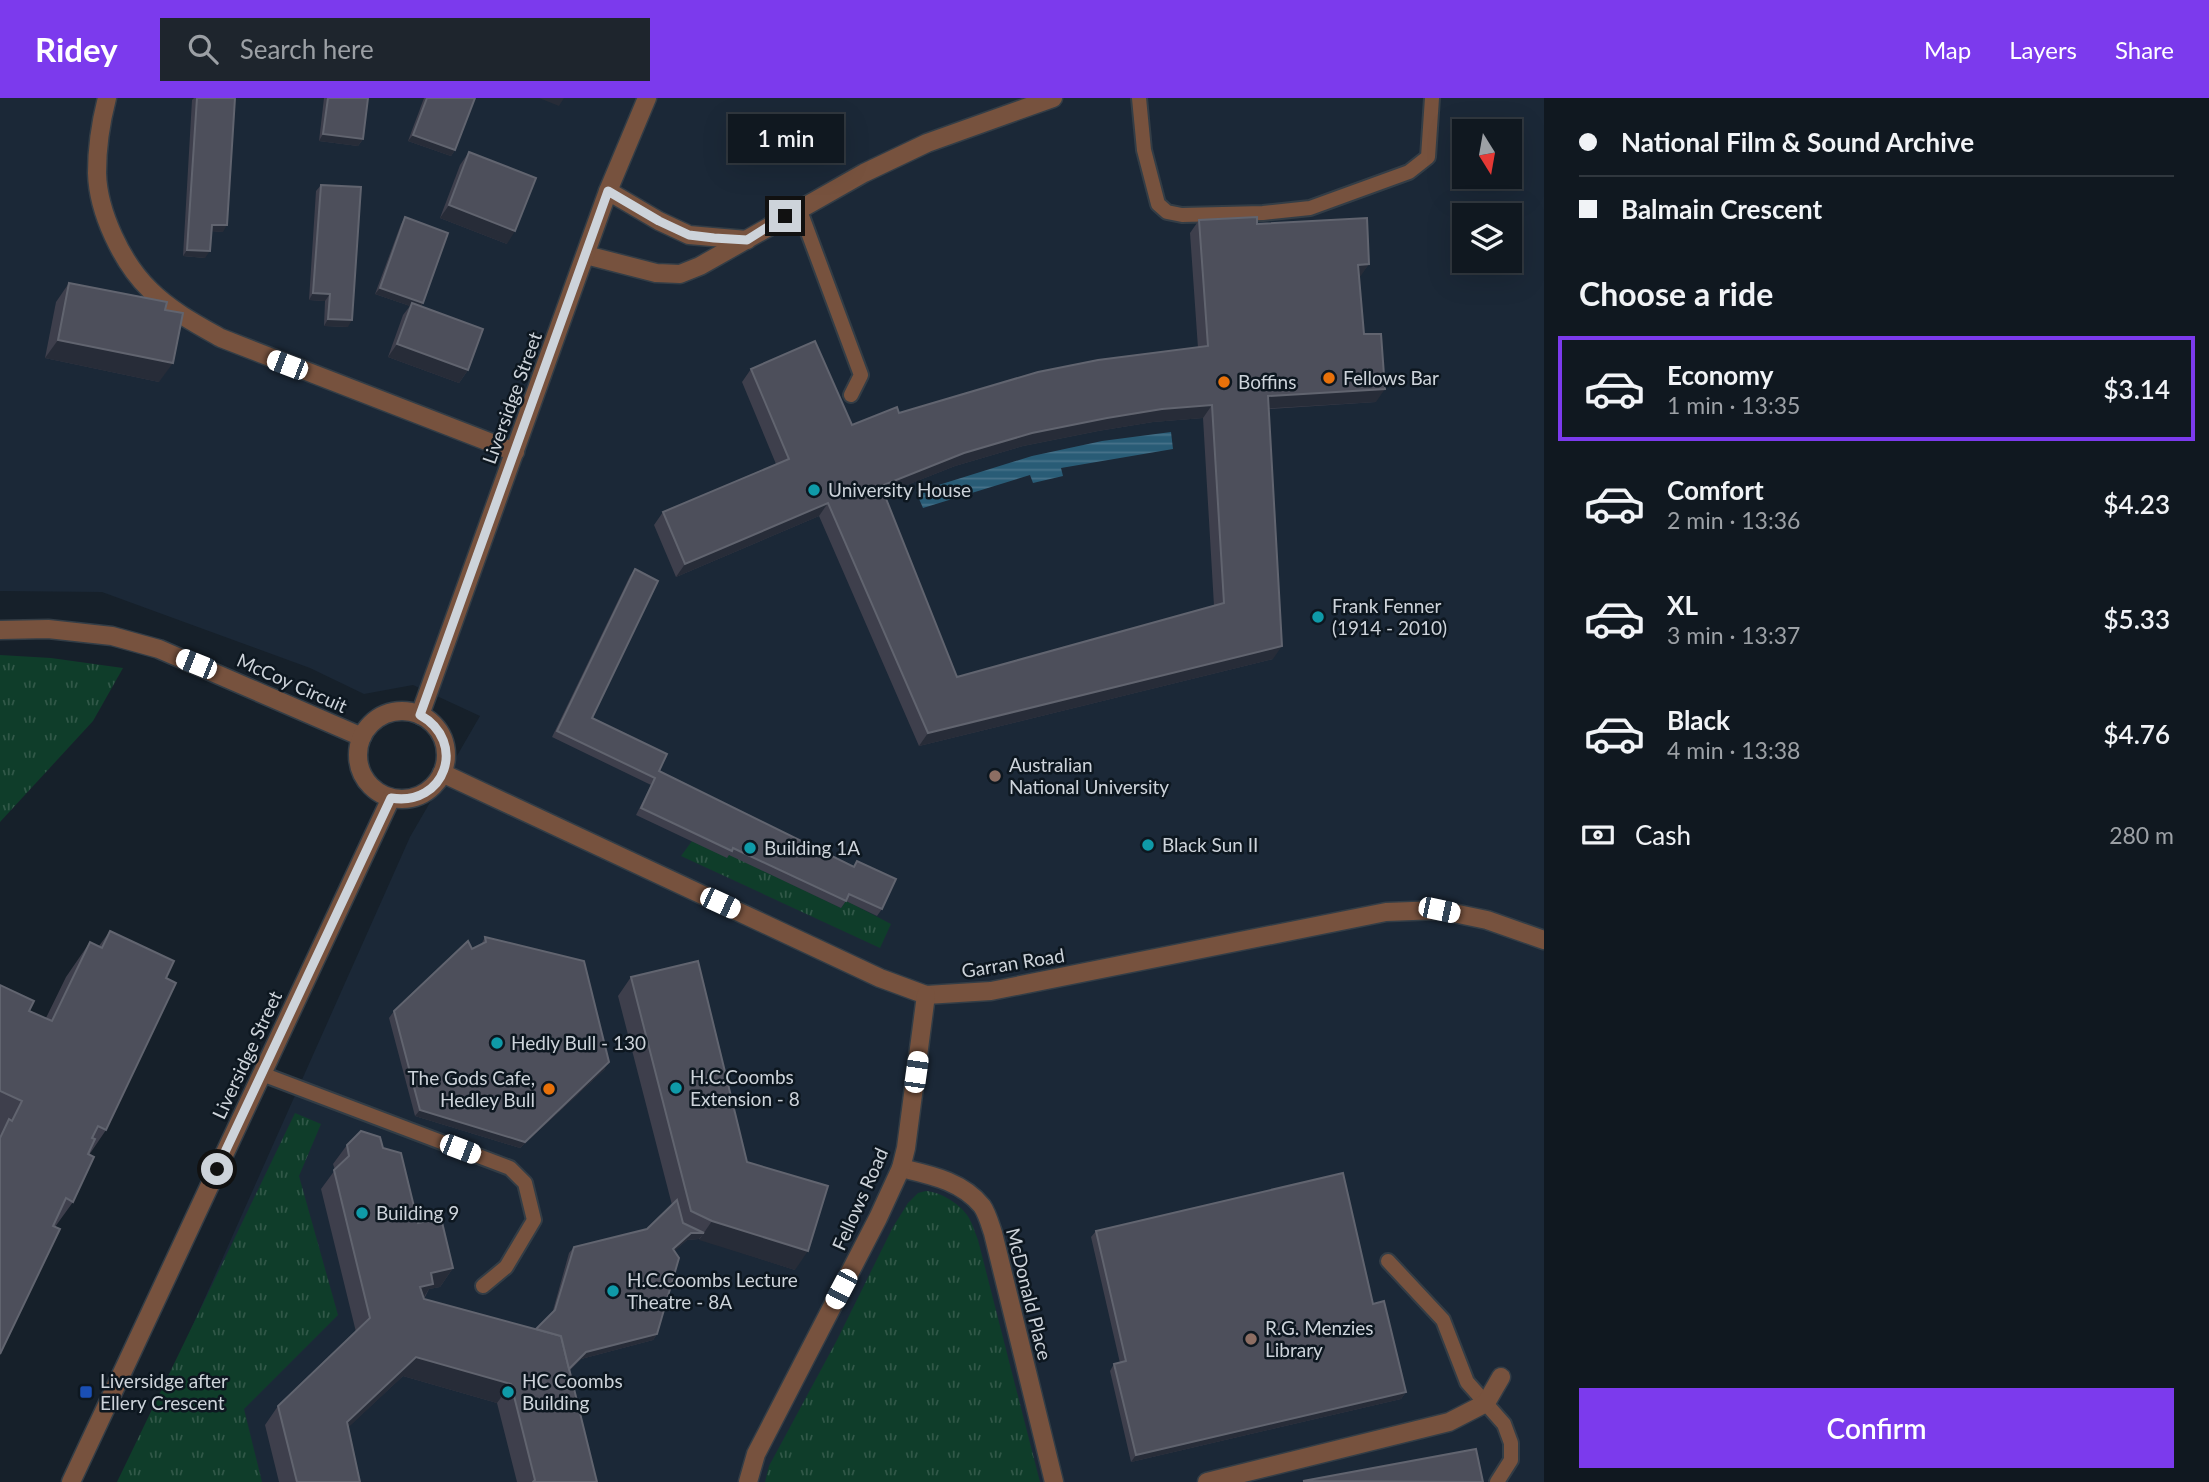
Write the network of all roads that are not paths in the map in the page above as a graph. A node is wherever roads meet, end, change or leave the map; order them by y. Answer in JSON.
{"nodes":[{"id":1,"x":107,"y":98,"type":"edge"},
{"id":2,"x":647,"y":98,"type":"edge"},
{"id":3,"x":1053,"y":98,"type":"edge"},
{"id":4,"x":1139,"y":98,"type":"edge"},
{"id":5,"x":1432,"y":98,"type":"edge"},
{"id":6,"x":608,"y":191,"type":"junction"},
{"id":7,"x":799,"y":208,"type":"junction"},
{"id":8,"x":747,"y":240,"type":"junction"},
{"id":9,"x":586,"y":255,"type":"junction"},
{"id":10,"x":851,"y":395,"type":"dead end"},
{"id":11,"x":515,"y":452,"type":"junction"},
{"id":12,"x":0,"y":630,"type":"edge"},
{"id":13,"x":420,"y":715,"type":"junction"},
{"id":14,"x":362,"y":737,"type":"junction"},
{"id":15,"x":442,"y":773,"type":"junction"},
{"id":16,"x":391,"y":798,"type":"junction"},
{"id":17,"x":1544,"y":940,"type":"edge"},
{"id":18,"x":926,"y":995,"type":"junction"},
{"id":19,"x":262,"y":1074,"type":"junction"},
{"id":20,"x":901,"y":1168,"type":"junction"},
{"id":21,"x":1388,"y":1261,"type":"dead end"},
{"id":22,"x":483,"y":1286,"type":"dead end"},
{"id":23,"x":1501,"y":1377,"type":"dead end"},
{"id":24,"x":1486,"y":1403,"type":"junction"},
{"id":25,"x":71,"y":1482,"type":"edge"},
{"id":26,"x":748,"y":1482,"type":"edge"},
{"id":27,"x":1054,"y":1482,"type":"edge"},
{"id":28,"x":1207,"y":1482,"type":"edge"},
{"id":29,"x":1497,"y":1482,"type":"edge"}],
"edges":[{"from":1,"to":11,"type":"street"},
{"from":2,"to":6,"type":"street","name":"Liversidge Street"},
{"from":3,"to":7,"type":"street"},
{"from":4,"to":5,"type":"lane"},
{"from":6,"to":8,"type":"street"},
{"from":6,"to":9,"type":"street","name":"Liversidge Street"},
{"from":7,"to":8,"type":"street"},
{"from":7,"to":10,"type":"lane"},
{"from":8,"to":9,"type":"street"},
{"from":9,"to":11,"type":"street","name":"Liversidge Street"},
{"from":11,"to":13,"type":"street","name":"Liversidge Street"},
{"from":12,"to":14,"type":"street","name":"McCoy Circuit"},
{"from":13,"to":14,"type":"street"},
{"from":13,"to":15,"type":"street"},
{"from":14,"to":16,"type":"street"},
{"from":15,"to":16,"type":"street"},
{"from":15,"to":18,"type":"street","name":"Garran Road"},
{"from":16,"to":19,"type":"street","name":"Liversidge Street"},
{"from":17,"to":18,"type":"street","name":"Garran Road"},
{"from":18,"to":20,"type":"street","name":"Fellows Road"},
{"from":19,"to":22,"type":"lane"},
{"from":19,"to":25,"type":"street","name":"Liversidge Street"},
{"from":20,"to":26,"type":"street","name":"Fellows Road"},
{"from":20,"to":27,"type":"street","name":"McDonald Place"},
{"from":21,"to":24,"type":"lane"},
{"from":23,"to":24,"type":"street"},
{"from":24,"to":28,"type":"street"},
{"from":24,"to":29,"type":"lane"}]}
